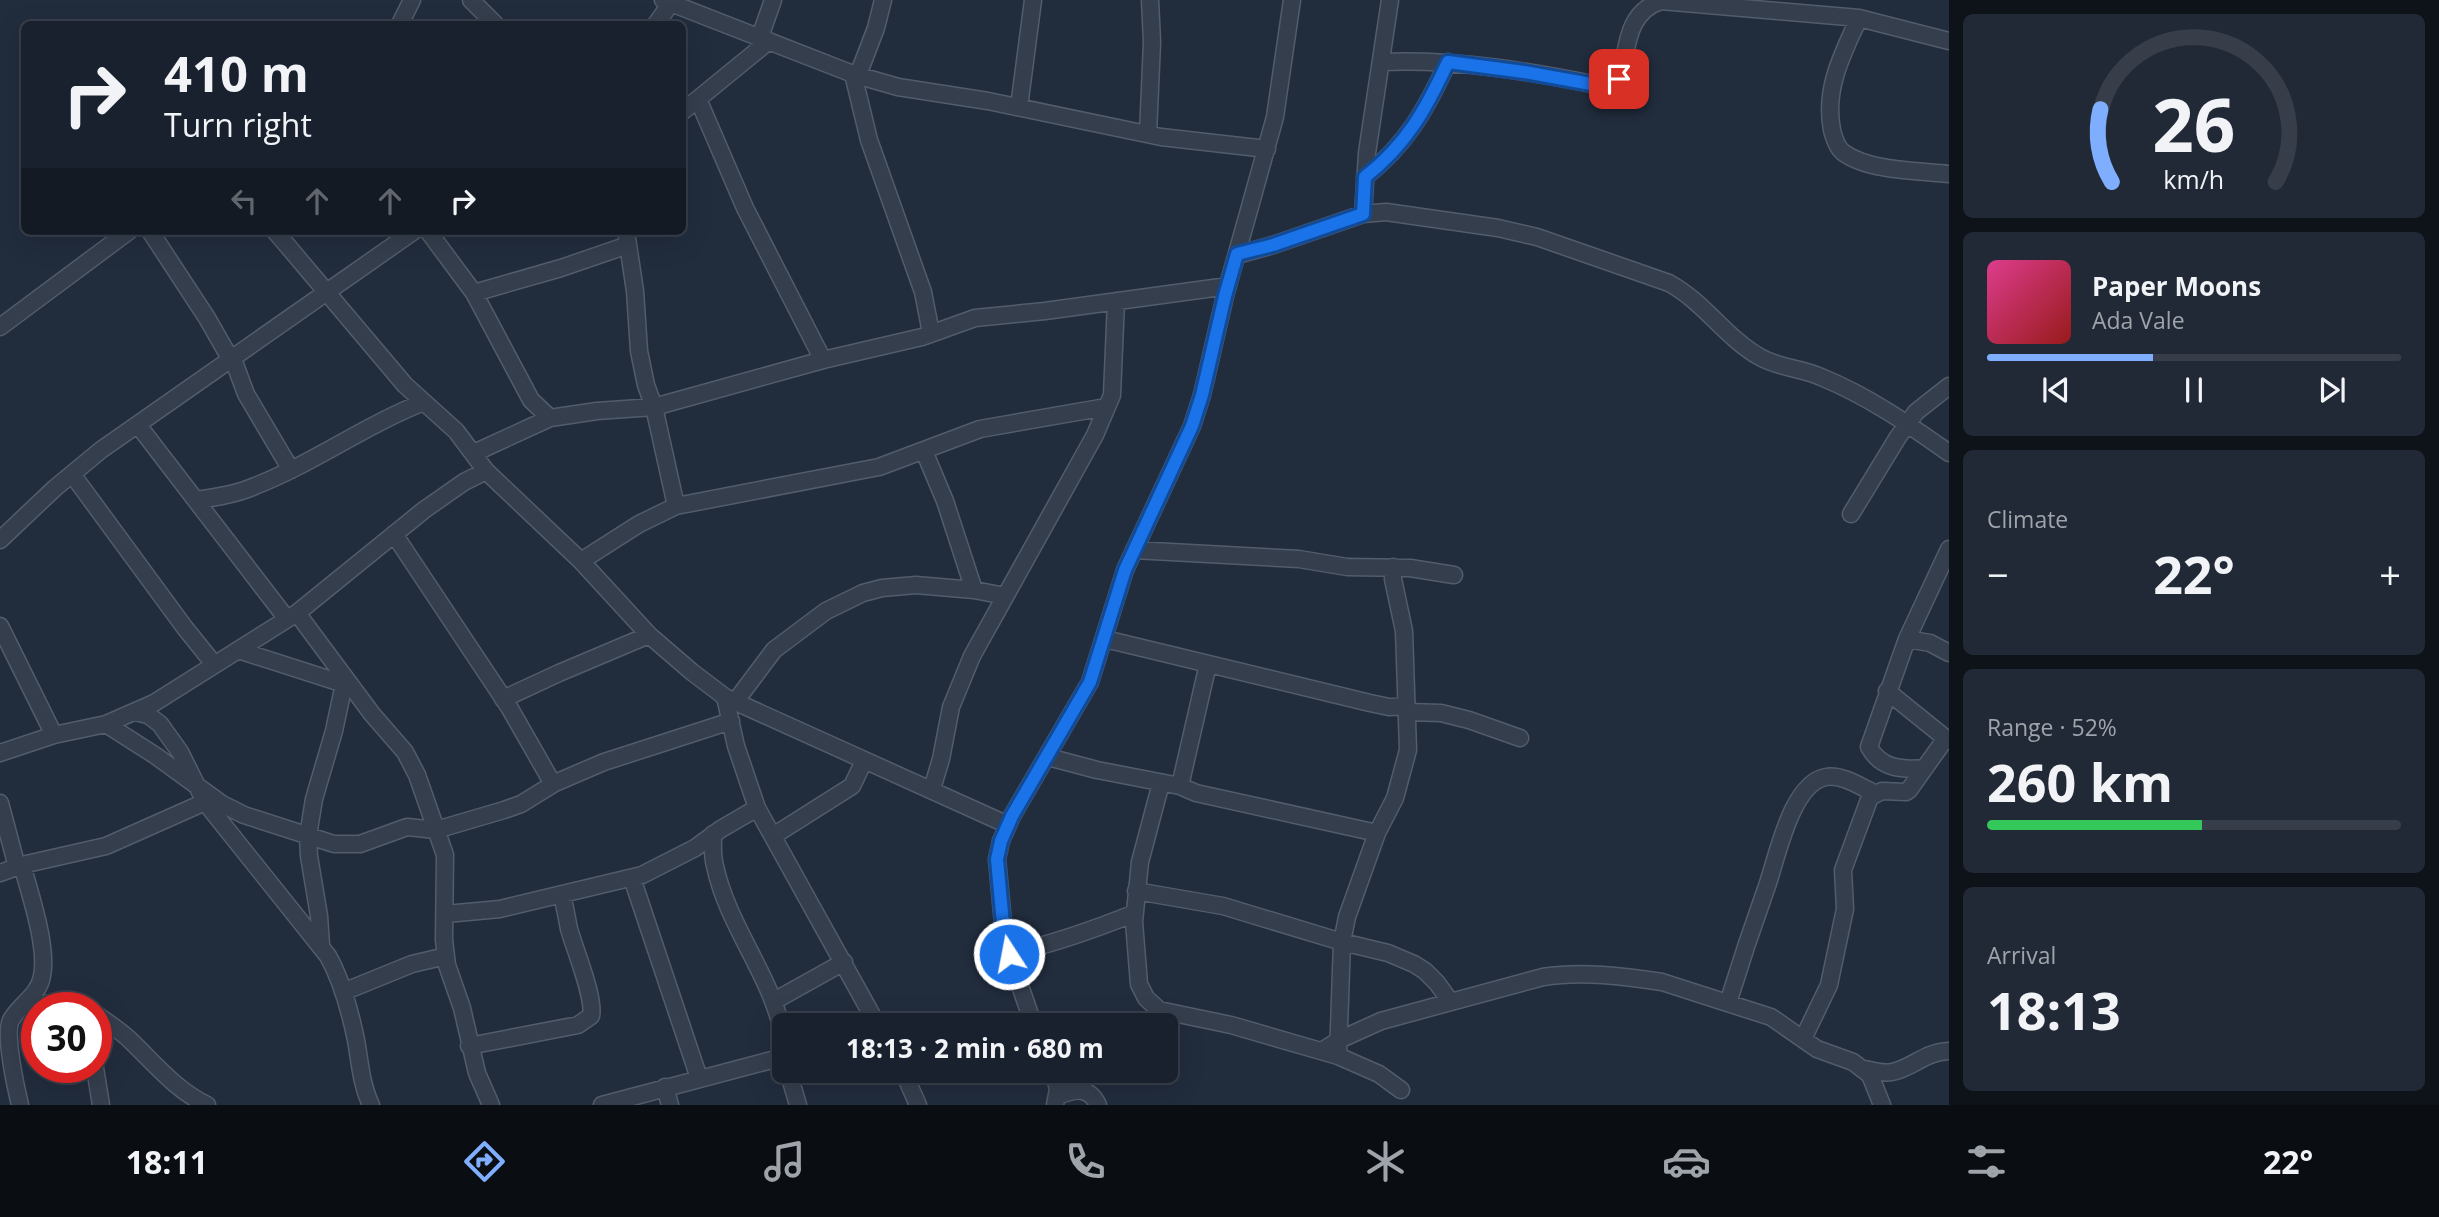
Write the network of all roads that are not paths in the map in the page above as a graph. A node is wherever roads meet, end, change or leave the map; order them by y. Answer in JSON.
{"nodes":[{"id":1,"x":412,"y":0,"type":"edge"},
{"id":2,"x":471,"y":0,"type":"edge"},
{"id":3,"x":774,"y":0,"type":"edge"},
{"id":4,"x":883,"y":0,"type":"edge"},
{"id":5,"x":1033,"y":0,"type":"edge"},
{"id":6,"x":1150,"y":0,"type":"edge"},
{"id":7,"x":1292,"y":0,"type":"edge"},
{"id":8,"x":1390,"y":0,"type":"edge"},
{"id":9,"x":673,"y":2,"type":"edge"},
{"id":10,"x":1859,"y":18,"type":"junction"},
{"id":11,"x":402,"y":21,"type":"edge"},
{"id":12,"x":492,"y":21,"type":"edge"},
{"id":13,"x":658,"y":21,"type":"edge"},
{"id":14,"x":765,"y":39,"type":"junction"},
{"id":15,"x":1949,"y":41,"type":"edge"},
{"id":16,"x":1382,"y":62,"type":"junction"},
{"id":17,"x":1448,"y":62,"type":"junction"},
{"id":18,"x":855,"y":75,"type":"junction"},
{"id":19,"x":698,"y":99,"type":"junction"},
{"id":20,"x":1019,"y":107,"type":"junction"},
{"id":21,"x":686,"y":109,"type":"edge"},
{"id":22,"x":1148,"y":134,"type":"junction"},
{"id":23,"x":1267,"y":149,"type":"junction"},
{"id":24,"x":1949,"y":174,"type":"edge"},
{"id":25,"x":1365,"y":177,"type":"junction"},
{"id":26,"x":1363,"y":214,"type":"junction"},
{"id":27,"x":125,"y":235,"type":"edge"},
{"id":28,"x":153,"y":235,"type":"edge"},
{"id":29,"x":278,"y":235,"type":"edge"},
{"id":30,"x":409,"y":235,"type":"edge"},
{"id":31,"x":431,"y":235,"type":"edge"},
{"id":32,"x":627,"y":238,"type":"edge"},
{"id":33,"x":1237,"y":254,"type":"junction"},
{"id":34,"x":1228,"y":286,"type":"junction"},
{"id":35,"x":328,"y":293,"type":"junction"},
{"id":36,"x":474,"y":293,"type":"junction"},
{"id":37,"x":1116,"y":301,"type":"junction"},
{"id":38,"x":0,"y":327,"type":"edge"},
{"id":39,"x":931,"y":333,"type":"junction"},
{"id":40,"x":232,"y":360,"type":"junction"},
{"id":41,"x":823,"y":360,"type":"junction"},
{"id":42,"x":1949,"y":386,"type":"edge"},
{"id":43,"x":424,"y":402,"type":"junction"},
{"id":44,"x":654,"y":407,"type":"junction"},
{"id":45,"x":1106,"y":407,"type":"junction"},
{"id":46,"x":550,"y":418,"type":"junction"},
{"id":47,"x":1907,"y":423,"type":"junction"},
{"id":48,"x":138,"y":425,"type":"junction"},
{"id":49,"x":924,"y":451,"type":"junction"},
{"id":50,"x":474,"y":453,"type":"junction"},
{"id":51,"x":1949,"y":453,"type":"edge"},
{"id":52,"x":291,"y":470,"type":"junction"},
{"id":53,"x":486,"y":471,"type":"junction"},
{"id":54,"x":72,"y":474,"type":"junction"},
{"id":55,"x":197,"y":500,"type":"junction"},
{"id":56,"x":676,"y":506,"type":"junction"},
{"id":57,"x":1852,"y":514,"type":"dead end"},
{"id":58,"x":394,"y":534,"type":"junction"},
{"id":59,"x":0,"y":540,"type":"edge"},
{"id":60,"x":1949,"y":549,"type":"edge"},
{"id":61,"x":1134,"y":550,"type":"junction"},
{"id":62,"x":581,"y":561,"type":"junction"},
{"id":63,"x":1394,"y":567,"type":"junction"},
{"id":64,"x":1454,"y":575,"type":"dead end"},
{"id":65,"x":974,"y":590,"type":"junction"},
{"id":66,"x":1004,"y":596,"type":"junction"},
{"id":67,"x":292,"y":616,"type":"junction"},
{"id":68,"x":0,"y":626,"type":"edge"},
{"id":69,"x":649,"y":635,"type":"junction"},
{"id":70,"x":1105,"y":639,"type":"junction"},
{"id":71,"x":1907,"y":639,"type":"junction"},
{"id":72,"x":238,"y":650,"type":"junction"},
{"id":73,"x":1949,"y":653,"type":"edge"},
{"id":74,"x":214,"y":664,"type":"junction"},
{"id":75,"x":1208,"y":664,"type":"junction"},
{"id":76,"x":344,"y":682,"type":"junction"},
{"id":77,"x":1887,"y":691,"type":"junction"},
{"id":78,"x":503,"y":699,"type":"junction"},
{"id":79,"x":730,"y":699,"type":"junction"},
{"id":80,"x":1408,"y":709,"type":"junction"},
{"id":81,"x":135,"y":712,"type":"junction"},
{"id":82,"x":732,"y":722,"type":"junction"},
{"id":83,"x":106,"y":724,"type":"junction"},
{"id":84,"x":54,"y":735,"type":"junction"},
{"id":85,"x":1520,"y":738,"type":"dead end"},
{"id":86,"x":1947,"y":739,"type":"edge"},
{"id":87,"x":0,"y":753,"type":"edge"},
{"id":88,"x":1048,"y":757,"type":"junction"},
{"id":89,"x":864,"y":761,"type":"junction"},
{"id":90,"x":1925,"y":768,"type":"junction"},
{"id":91,"x":1161,"y":783,"type":"junction"},
{"id":92,"x":553,"y":784,"type":"junction"},
{"id":93,"x":1180,"y":786,"type":"junction"},
{"id":94,"x":932,"y":789,"type":"junction"},
{"id":95,"x":1876,"y":794,"type":"junction"},
{"id":96,"x":202,"y":795,"type":"junction"},
{"id":97,"x":0,"y":803,"type":"edge"},
{"id":98,"x":757,"y":807,"type":"junction"},
{"id":99,"x":1008,"y":825,"type":"junction"},
{"id":100,"x":436,"y":831,"type":"junction"},
{"id":101,"x":1377,"y":833,"type":"junction"},
{"id":102,"x":713,"y":834,"type":"junction"},
{"id":103,"x":308,"y":836,"type":"junction"},
{"id":104,"x":773,"y":836,"type":"junction"},
{"id":105,"x":19,"y":866,"type":"junction"},
{"id":106,"x":0,"y":873,"type":"edge"},
{"id":107,"x":632,"y":878,"type":"junction"},
{"id":108,"x":1136,"y":891,"type":"junction"},
{"id":109,"x":562,"y":895,"type":"junction"},
{"id":110,"x":1135,"y":913,"type":"junction"},
{"id":111,"x":446,"y":914,"type":"junction"},
{"id":112,"x":1342,"y":942,"type":"junction"},
{"id":113,"x":321,"y":946,"type":"junction"},
{"id":114,"x":1009,"y":954,"type":"junction"},
{"id":115,"x":446,"y":956,"type":"junction"},
{"id":116,"x":844,"y":962,"type":"junction"},
{"id":117,"x":33,"y":992,"type":"edge"},
{"id":118,"x":343,"y":992,"type":"junction"},
{"id":119,"x":774,"y":1001,"type":"junction"},
{"id":120,"x":1450,"y":1001,"type":"junction"},
{"id":121,"x":1728,"y":1003,"type":"junction"},
{"id":122,"x":21,"y":1007,"type":"edge"},
{"id":123,"x":777,"y":1013,"type":"edge"},
{"id":124,"x":871,"y":1013,"type":"edge"},
{"id":125,"x":1029,"y":1013,"type":"edge"},
{"id":126,"x":112,"y":1026,"type":"edge"},
{"id":127,"x":1803,"y":1039,"type":"junction"},
{"id":128,"x":469,"y":1046,"type":"junction"},
{"id":129,"x":1333,"y":1049,"type":"junction"},
{"id":130,"x":1949,"y":1051,"type":"edge"},
{"id":131,"x":772,"y":1060,"type":"edge"},
{"id":132,"x":1865,"y":1069,"type":"junction"},
{"id":133,"x":699,"y":1078,"type":"junction"},
{"id":134,"x":97,"y":1083,"type":"edge"},
{"id":135,"x":792,"y":1083,"type":"edge"},
{"id":136,"x":908,"y":1083,"type":"edge"},
{"id":137,"x":1055,"y":1083,"type":"edge"},
{"id":138,"x":665,"y":1087,"type":"junction"},
{"id":139,"x":1401,"y":1090,"type":"dead end"},
{"id":140,"x":1057,"y":1101,"type":"edge"},
{"id":141,"x":20,"y":1105,"type":"edge"},
{"id":142,"x":101,"y":1105,"type":"edge"},
{"id":143,"x":207,"y":1105,"type":"edge"},
{"id":144,"x":371,"y":1105,"type":"edge"},
{"id":145,"x":491,"y":1105,"type":"edge"},
{"id":146,"x":602,"y":1105,"type":"edge"},
{"id":147,"x":670,"y":1105,"type":"edge"},
{"id":148,"x":798,"y":1105,"type":"edge"},
{"id":149,"x":918,"y":1105,"type":"edge"},
{"id":150,"x":1098,"y":1105,"type":"edge"},
{"id":151,"x":1882,"y":1105,"type":"edge"}],
"edges":[{"from":1,"to":11,"type":"street"},
{"from":2,"to":12,"type":"street"},
{"from":3,"to":14,"type":"street"},
{"from":4,"to":18,"type":"street"},
{"from":5,"to":20,"type":"street"},
{"from":6,"to":22,"type":"street"},
{"from":7,"to":23,"type":"street"},
{"from":8,"to":16,"type":"street"},
{"from":9,"to":13,"type":"street"},
{"from":9,"to":14,"type":"street"},
{"from":10,"to":15,"type":"street"},
{"from":10,"to":17,"type":"street"},
{"from":10,"to":24,"type":"street"},
{"from":14,"to":18,"type":"street"},
{"from":14,"to":19,"type":"street"},
{"from":16,"to":17,"type":"street"},
{"from":16,"to":25,"type":"street"},
{"from":17,"to":25,"type":"street"},
{"from":18,"to":20,"type":"street"},
{"from":18,"to":39,"type":"street"},
{"from":19,"to":21,"type":"street"},
{"from":19,"to":41,"type":"street"},
{"from":20,"to":22,"type":"street"},
{"from":22,"to":23,"type":"street"},
{"from":23,"to":33,"type":"street"},
{"from":25,"to":26,"type":"street"},
{"from":26,"to":33,"type":"street"},
{"from":26,"to":47,"type":"street"},
{"from":27,"to":38,"type":"street"},
{"from":28,"to":40,"type":"street"},
{"from":29,"to":35,"type":"street"},
{"from":30,"to":35,"type":"street"},
{"from":31,"to":36,"type":"street"},
{"from":32,"to":36,"type":"street"},
{"from":32,"to":44,"type":"street"},
{"from":33,"to":34,"type":"street"},
{"from":34,"to":37,"type":"street"},
{"from":34,"to":61,"type":"street"},
{"from":35,"to":40,"type":"street"},
{"from":35,"to":43,"type":"street"},
{"from":36,"to":46,"type":"street"},
{"from":37,"to":39,"type":"street"},
{"from":37,"to":45,"type":"street"},
{"from":39,"to":41,"type":"street"},
{"from":40,"to":48,"type":"street"},
{"from":40,"to":52,"type":"street"},
{"from":41,"to":44,"type":"street"},
{"from":42,"to":47,"type":"street"},
{"from":43,"to":50,"type":"street"},
{"from":43,"to":52,"type":"street"},
{"from":44,"to":46,"type":"street"},
{"from":44,"to":56,"type":"street"},
{"from":45,"to":49,"type":"street"},
{"from":45,"to":66,"type":"street"},
{"from":46,"to":50,"type":"street"},
{"from":47,"to":51,"type":"street"},
{"from":47,"to":57,"type":"street"},
{"from":48,"to":54,"type":"street"},
{"from":48,"to":55,"type":"street"},
{"from":49,"to":56,"type":"street"},
{"from":49,"to":65,"type":"street"},
{"from":50,"to":53,"type":"street"},
{"from":52,"to":55,"type":"street"},
{"from":53,"to":58,"type":"street"},
{"from":53,"to":62,"type":"street"},
{"from":54,"to":59,"type":"street"},
{"from":54,"to":74,"type":"street"},
{"from":55,"to":67,"type":"street"},
{"from":56,"to":62,"type":"street"},
{"from":58,"to":67,"type":"street"},
{"from":58,"to":78,"type":"street"},
{"from":60,"to":71,"type":"street"},
{"from":61,"to":63,"type":"street"},
{"from":61,"to":70,"type":"street"},
{"from":62,"to":69,"type":"street"},
{"from":63,"to":64,"type":"street"},
{"from":63,"to":80,"type":"street"},
{"from":65,"to":66,"type":"street"},
{"from":65,"to":79,"type":"street"},
{"from":66,"to":94,"type":"street"},
{"from":67,"to":72,"type":"street"},
{"from":67,"to":76,"type":"street"},
{"from":68,"to":84,"type":"street"},
{"from":69,"to":78,"type":"street"},
{"from":69,"to":79,"type":"street"},
{"from":70,"to":75,"type":"street"},
{"from":70,"to":88,"type":"street"},
{"from":71,"to":73,"type":"street"},
{"from":71,"to":77,"type":"street"},
{"from":72,"to":74,"type":"street"},
{"from":72,"to":76,"type":"street"},
{"from":74,"to":81,"type":"street"},
{"from":75,"to":80,"type":"street"},
{"from":75,"to":93,"type":"street"},
{"from":76,"to":100,"type":"street"},
{"from":76,"to":103,"type":"street"},
{"from":77,"to":86,"type":"street"},
{"from":77,"to":90,"type":"street"},
{"from":78,"to":92,"type":"street"},
{"from":79,"to":82,"type":"street"},
{"from":79,"to":89,"type":"street"},
{"from":80,"to":85,"type":"street"},
{"from":80,"to":101,"type":"street"},
{"from":81,"to":83,"type":"street"},
{"from":81,"to":96,"type":"street"},
{"from":82,"to":92,"type":"street"},
{"from":82,"to":98,"type":"street"},
{"from":83,"to":84,"type":"street"},
{"from":83,"to":96,"type":"street"},
{"from":84,"to":87,"type":"street"},
{"from":86,"to":90,"type":"street"},
{"from":88,"to":91,"type":"street"},
{"from":88,"to":99,"type":"street"},
{"from":89,"to":94,"type":"street"},
{"from":89,"to":104,"type":"street"},
{"from":90,"to":95,"type":"street"},
{"from":91,"to":93,"type":"street"},
{"from":91,"to":108,"type":"street"},
{"from":92,"to":100,"type":"street"},
{"from":93,"to":101,"type":"street"},
{"from":94,"to":99,"type":"street"},
{"from":95,"to":121,"type":"street"},
{"from":95,"to":127,"type":"street"},
{"from":96,"to":103,"type":"street"},
{"from":96,"to":105,"type":"street"},
{"from":96,"to":113,"type":"street"},
{"from":97,"to":105,"type":"street"},
{"from":98,"to":102,"type":"street"},
{"from":98,"to":104,"type":"street"},
{"from":99,"to":114,"type":"street"},
{"from":100,"to":103,"type":"street"},
{"from":100,"to":111,"type":"street"},
{"from":101,"to":112,"type":"street"},
{"from":102,"to":107,"type":"street"},
{"from":102,"to":119,"type":"street"},
{"from":103,"to":113,"type":"street"},
{"from":104,"to":116,"type":"street"},
{"from":105,"to":106,"type":"street"},
{"from":105,"to":117,"type":"street"},
{"from":107,"to":109,"type":"street"},
{"from":107,"to":133,"type":"street"},
{"from":108,"to":110,"type":"street"},
{"from":108,"to":112,"type":"street"},
{"from":109,"to":111,"type":"street"},
{"from":109,"to":128,"type":"street"},
{"from":110,"to":114,"type":"street"},
{"from":110,"to":129,"type":"street"},
{"from":111,"to":115,"type":"street"},
{"from":112,"to":120,"type":"street"},
{"from":112,"to":129,"type":"street"},
{"from":113,"to":118,"type":"street"},
{"from":114,"to":125,"type":"street"},
{"from":115,"to":118,"type":"street"},
{"from":115,"to":128,"type":"street"},
{"from":116,"to":119,"type":"street"},
{"from":116,"to":124,"type":"street"},
{"from":118,"to":144,"type":"street"},
{"from":119,"to":123,"type":"street"},
{"from":120,"to":121,"type":"street"},
{"from":120,"to":129,"type":"street"},
{"from":121,"to":127,"type":"street"},
{"from":122,"to":141,"type":"street"},
{"from":126,"to":143,"type":"street"},
{"from":127,"to":132,"type":"street"},
{"from":128,"to":145,"type":"street"},
{"from":129,"to":139,"type":"street"},
{"from":130,"to":132,"type":"street"},
{"from":131,"to":133,"type":"street"},
{"from":132,"to":151,"type":"street"},
{"from":133,"to":138,"type":"street"},
{"from":134,"to":142,"type":"street"},
{"from":135,"to":148,"type":"street"},
{"from":136,"to":149,"type":"street"},
{"from":137,"to":140,"type":"street"},
{"from":138,"to":146,"type":"street"},
{"from":138,"to":147,"type":"street"},
{"from":140,"to":150,"type":"street"}]}
